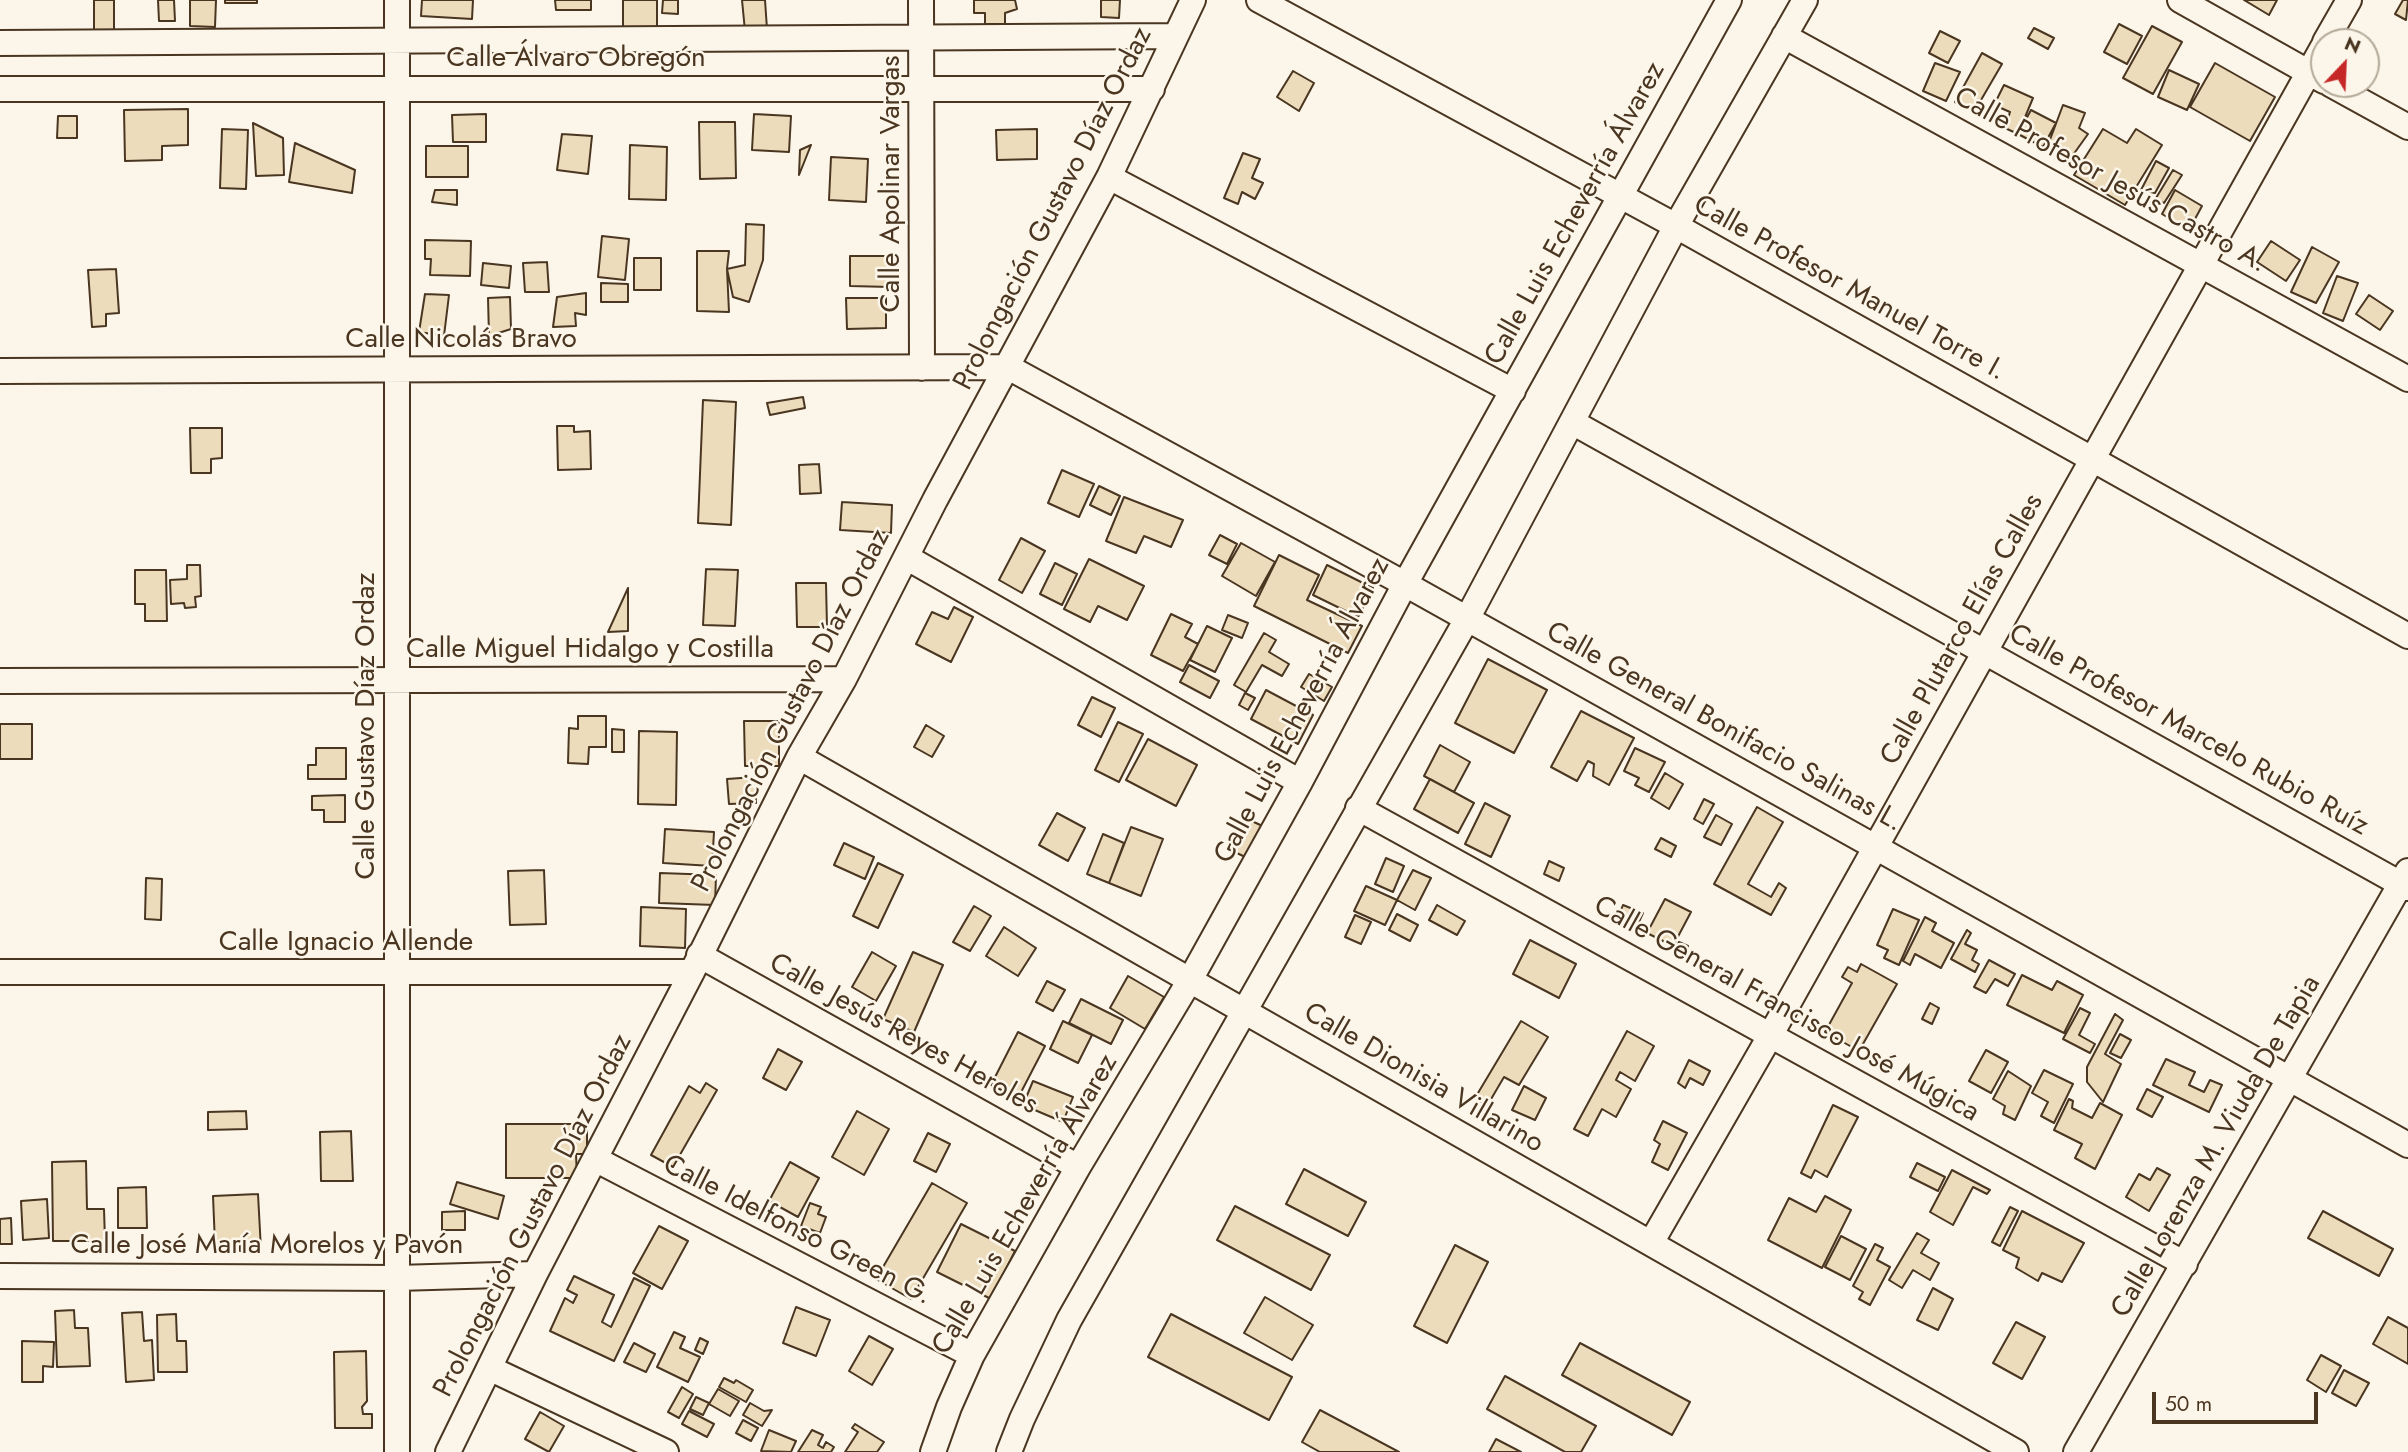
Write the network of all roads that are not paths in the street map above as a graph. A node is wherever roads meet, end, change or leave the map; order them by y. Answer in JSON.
{"nodes":[{"id":1,"x":397,"y":0,"type":"edge"},
{"id":2,"x":921,"y":0,"type":"edge"},
{"id":3,"x":1193,"y":0,"type":"edge"},
{"id":4,"x":1259,"y":0,"type":"edge"},
{"id":5,"x":1805,"y":0,"type":"edge"},
{"id":6,"x":2180,"y":0,"type":"edge"},
{"id":7,"x":2349,"y":0,"type":"edge"},
{"id":8,"x":1726,"y":1,"type":"edge"},
{"id":9,"x":2333,"y":28,"type":"edge"},
{"id":10,"x":1175,"y":36,"type":"junction"},
{"id":11,"x":1784,"y":36,"type":"junction"},
{"id":12,"x":922,"y":38,"type":"junction"},
{"id":13,"x":397,"y":41,"type":"junction"},
{"id":14,"x":0,"y":43,"type":"edge"},
{"id":15,"x":2310,"y":73,"type":"edge"},
{"id":16,"x":2310,"y":86,"type":"edge"},
{"id":17,"x":0,"y":89,"type":"edge"},
{"id":18,"x":397,"y":89,"type":"junction"},
{"id":19,"x":922,"y":89,"type":"junction"},
{"id":20,"x":1152,"y":89,"type":"junction"},
{"id":21,"x":2355,"y":98,"type":"edge"},
{"id":22,"x":2408,"y":127,"type":"edge"},
{"id":23,"x":1110,"y":177,"type":"junction"},
{"id":24,"x":1620,"y":196,"type":"junction"},
{"id":25,"x":1676,"y":226,"type":"junction"},
{"id":26,"x":2201,"y":265,"type":"junction"},
{"id":27,"x":1009,"y":367,"type":"junction"},
{"id":28,"x":922,"y":368,"type":"junction"},
{"id":29,"x":397,"y":370,"type":"junction"},
{"id":30,"x":0,"y":371,"type":"edge"},
{"id":31,"x":2408,"y":379,"type":"edge"},
{"id":32,"x":1513,"y":391,"type":"junction"},
{"id":33,"x":1572,"y":422,"type":"junction"},
{"id":34,"x":2092,"y":459,"type":"junction"},
{"id":35,"x":906,"y":557,"type":"junction"},
{"id":36,"x":1405,"y":584,"type":"junction"},
{"id":37,"x":1467,"y":619,"type":"junction"},
{"id":38,"x":2408,"y":636,"type":"edge"},
{"id":39,"x":1984,"y":652,"type":"junction"},
{"id":40,"x":397,"y":679,"type":"junction"},
{"id":41,"x":844,"y":679,"type":"junction"},
{"id":42,"x":0,"y":681,"type":"edge"},
{"id":43,"x":799,"y":757,"type":"junction"},
{"id":44,"x":1300,"y":782,"type":"junction"},
{"id":45,"x":1358,"y":808,"type":"junction"},
{"id":46,"x":1875,"y":847,"type":"junction"},
{"id":47,"x":2405,"y":881,"type":"edge"},
{"id":48,"x":695,"y":963,"type":"junction"},
{"id":49,"x":0,"y":972,"type":"edge"},
{"id":50,"x":397,"y":973,"type":"junction"},
{"id":51,"x":1190,"y":980,"type":"junction"},
{"id":52,"x":1244,"y":1011,"type":"junction"},
{"id":53,"x":1770,"y":1036,"type":"junction"},
{"id":54,"x":2289,"y":1079,"type":"junction"},
{"id":55,"x":2408,"y":1145,"type":"edge"},
{"id":56,"x":595,"y":1159,"type":"junction"},
{"id":57,"x":1078,"y":1167,"type":"junction"},
{"id":58,"x":1651,"y":1243,"type":"junction"},
{"id":59,"x":2185,"y":1264,"type":"junction"},
{"id":60,"x":535,"y":1274,"type":"junction"},
{"id":61,"x":0,"y":1276,"type":"edge"},
{"id":62,"x":397,"y":1278,"type":"junction"},
{"id":63,"x":972,"y":1355,"type":"junction"},
{"id":64,"x":489,"y":1368,"type":"junction"},
{"id":65,"x":397,"y":1452,"type":"edge"},
{"id":66,"x":448,"y":1452,"type":"edge"},
{"id":67,"x":666,"y":1452,"type":"edge"},
{"id":68,"x":933,"y":1452,"type":"edge"},
{"id":69,"x":1009,"y":1452,"type":"edge"},
{"id":70,"x":2017,"y":1452,"type":"edge"},
{"id":71,"x":2076,"y":1452,"type":"edge"}],
"edges":[{"from":1,"to":13,"type":"street","name":"Calle Gustavo Díaz Ordaz"},
{"from":2,"to":12,"type":"street","name":"Calle Apolinar Vargas"},
{"from":3,"to":10,"type":"street","name":"Prolongación Gustavo Díaz Ordaz"},
{"from":4,"to":24,"type":"street","name":"Calle Profesor Manuel Torre I."},
{"from":5,"to":11,"type":"street"},
{"from":6,"to":15,"type":"street"},
{"from":7,"to":9,"type":"street","name":"Calle Plutarco Elías Calles"},
{"from":8,"to":24,"type":"street","name":"Calle Luis Echeverría Álvarez"},
{"from":10,"to":12,"type":"street","name":"Calle Álvaro Obregón"},
{"from":10,"to":20,"type":"street","name":"Prolongación Gustavo Díaz Ordaz"},
{"from":11,"to":25,"type":"street"},
{"from":11,"to":26,"type":"street","name":"Calle Profesor Jesús Castro A."},
{"from":12,"to":13,"type":"street","name":"Calle Álvaro Obregón"},
{"from":12,"to":19,"type":"street","name":"Calle Apolinar Vargas"},
{"from":13,"to":14,"type":"street","name":"Calle Álvaro Obregón"},
{"from":13,"to":18,"type":"street","name":"Calle Gustavo Díaz Ordaz"},
{"from":16,"to":26,"type":"street","name":"Calle Plutarco Elías Calles"},
{"from":17,"to":18,"type":"street","name":"Calle Álvaro Obregón"},
{"from":18,"to":19,"type":"street","name":"Calle Álvaro Obregón"},
{"from":18,"to":29,"type":"street","name":"Calle Gustavo Díaz Ordaz"},
{"from":19,"to":20,"type":"street","name":"Calle Álvaro Obregón"},
{"from":19,"to":28,"type":"street","name":"Calle Apolinar Vargas"},
{"from":20,"to":23,"type":"street","name":"Prolongación Gustavo Díaz Ordaz"},
{"from":21,"to":22,"type":"street"},
{"from":23,"to":27,"type":"street","name":"Prolongación Gustavo Díaz Ordaz"},
{"from":23,"to":32,"type":"street"},
{"from":24,"to":25,"type":"street","name":"Calle Profesor Manuel Torre I."},
{"from":24,"to":32,"type":"street","name":"Calle Luis Echeverría Álvarez"},
{"from":25,"to":33,"type":"street"},
{"from":25,"to":34,"type":"street","name":"Calle Profesor Manuel Torre I."},
{"from":26,"to":31,"type":"street","name":"Calle Profesor Jesús Castro A."},
{"from":26,"to":34,"type":"street","name":"Calle Plutarco Elías Calles"},
{"from":27,"to":28,"type":"street","name":"Calle Nicolás Bravo"},
{"from":27,"to":35,"type":"street","name":"Prolongación Gustavo Díaz Ordaz"},
{"from":27,"to":36,"type":"street","name":"Calle General Bonifacio Salinas L."},
{"from":28,"to":29,"type":"street","name":"Calle Nicolás Bravo"},
{"from":29,"to":30,"type":"street","name":"Calle Nicolás Bravo"},
{"from":29,"to":40,"type":"street","name":"Calle Gustavo Díaz Ordaz"},
{"from":32,"to":36,"type":"street","name":"Calle Luis Echeverría Álvarez"},
{"from":33,"to":37,"type":"street"},
{"from":33,"to":39,"type":"street","name":"Calle Profesor Marcelo Rubio Ruíz"},
{"from":34,"to":38,"type":"street","name":"Calle Profesor Manuel Torre I."},
{"from":34,"to":39,"type":"street","name":"Calle Plutarco Elías Calles"},
{"from":35,"to":41,"type":"street","name":"Prolongación Gustavo Díaz Ordaz"},
{"from":35,"to":44,"type":"street"},
{"from":36,"to":37,"type":"street","name":"Calle General Bonifacio Salinas L."},
{"from":36,"to":44,"type":"street","name":"Calle Luis Echeverría Álvarez"},
{"from":37,"to":45,"type":"street"},
{"from":37,"to":46,"type":"street","name":"Calle General Bonifacio Salinas L."},
{"from":39,"to":46,"type":"street","name":"Calle Plutarco Elías Calles"},
{"from":39,"to":47,"type":"street","name":"Calle Profesor Marcelo Rubio Ruíz"},
{"from":40,"to":41,"type":"street","name":"Calle Miguel Hidalgo y Costilla"},
{"from":40,"to":42,"type":"street","name":"Calle Miguel Hidalgo y Costilla"},
{"from":40,"to":50,"type":"street","name":"Calle Gustavo Díaz Ordaz"},
{"from":41,"to":43,"type":"street","name":"Prolongación Gustavo Díaz Ordaz"},
{"from":43,"to":48,"type":"street","name":"Prolongación Gustavo Díaz Ordaz"},
{"from":43,"to":51,"type":"street","name":"Calle Dionisia Villarino"},
{"from":44,"to":51,"type":"street","name":"Calle Luis Echeverría Álvarez"},
{"from":45,"to":52,"type":"street"},
{"from":45,"to":53,"type":"street","name":"Calle General Francisco José Múgica"},
{"from":46,"to":53,"type":"street","name":"Calle Plutarco Elías Calles"},
{"from":46,"to":54,"type":"street","name":"Calle General Bonifacio Salinas L."},
{"from":47,"to":54,"type":"street","name":"Calle Lorenza M. Viuda De Tapia"},
{"from":48,"to":50,"type":"street","name":"Calle Ignacio Allende"},
{"from":48,"to":56,"type":"street","name":"Prolongación Gustavo Díaz Ordaz"},
{"from":48,"to":57,"type":"street","name":"Calle Jesús Reyes Heroles"},
{"from":49,"to":50,"type":"street","name":"Calle Ignacio Allende"},
{"from":50,"to":62,"type":"street","name":"Calle Gustavo Díaz Ordaz"},
{"from":51,"to":52,"type":"street","name":"Calle Dionisia Villarino"},
{"from":51,"to":57,"type":"street","name":"Calle Luis Echeverría Álvarez"},
{"from":52,"to":58,"type":"street","name":"Calle Dionisia Villarino"},
{"from":52,"to":69,"type":"street"},
{"from":53,"to":58,"type":"street","name":"Calle Plutarco Elías Calles"},
{"from":53,"to":59,"type":"street","name":"Calle General Francisco José Múgica"},
{"from":54,"to":55,"type":"street","name":"Calle General Bonifacio Salinas L."},
{"from":54,"to":59,"type":"street","name":"Calle Lorenza M. Viuda De Tapia"},
{"from":56,"to":60,"type":"street","name":"Prolongación Gustavo Díaz Ordaz"},
{"from":56,"to":63,"type":"street","name":"Calle Idelfonso Green G."},
{"from":57,"to":63,"type":"street","name":"Calle Luis Echeverría Álvarez"},
{"from":58,"to":70,"type":"street","name":"Calle Dionisia Villarino"},
{"from":59,"to":71,"type":"street","name":"Calle Lorenza M. Viuda De Tapia"},
{"from":60,"to":62,"type":"street","name":"Calle José María Morelos y Pavón"},
{"from":60,"to":64,"type":"street","name":"Prolongación Gustavo Díaz Ordaz"},
{"from":61,"to":62,"type":"street","name":"Calle José María Morelos y Pavón"},
{"from":62,"to":65,"type":"street","name":"Calle Gustavo Díaz Ordaz"},
{"from":63,"to":68,"type":"street","name":"Calle Luis Echeverría Álvarez"},
{"from":64,"to":66,"type":"street","name":"Prolongación Gustavo Díaz Ordaz"},
{"from":64,"to":67,"type":"street"}]}
